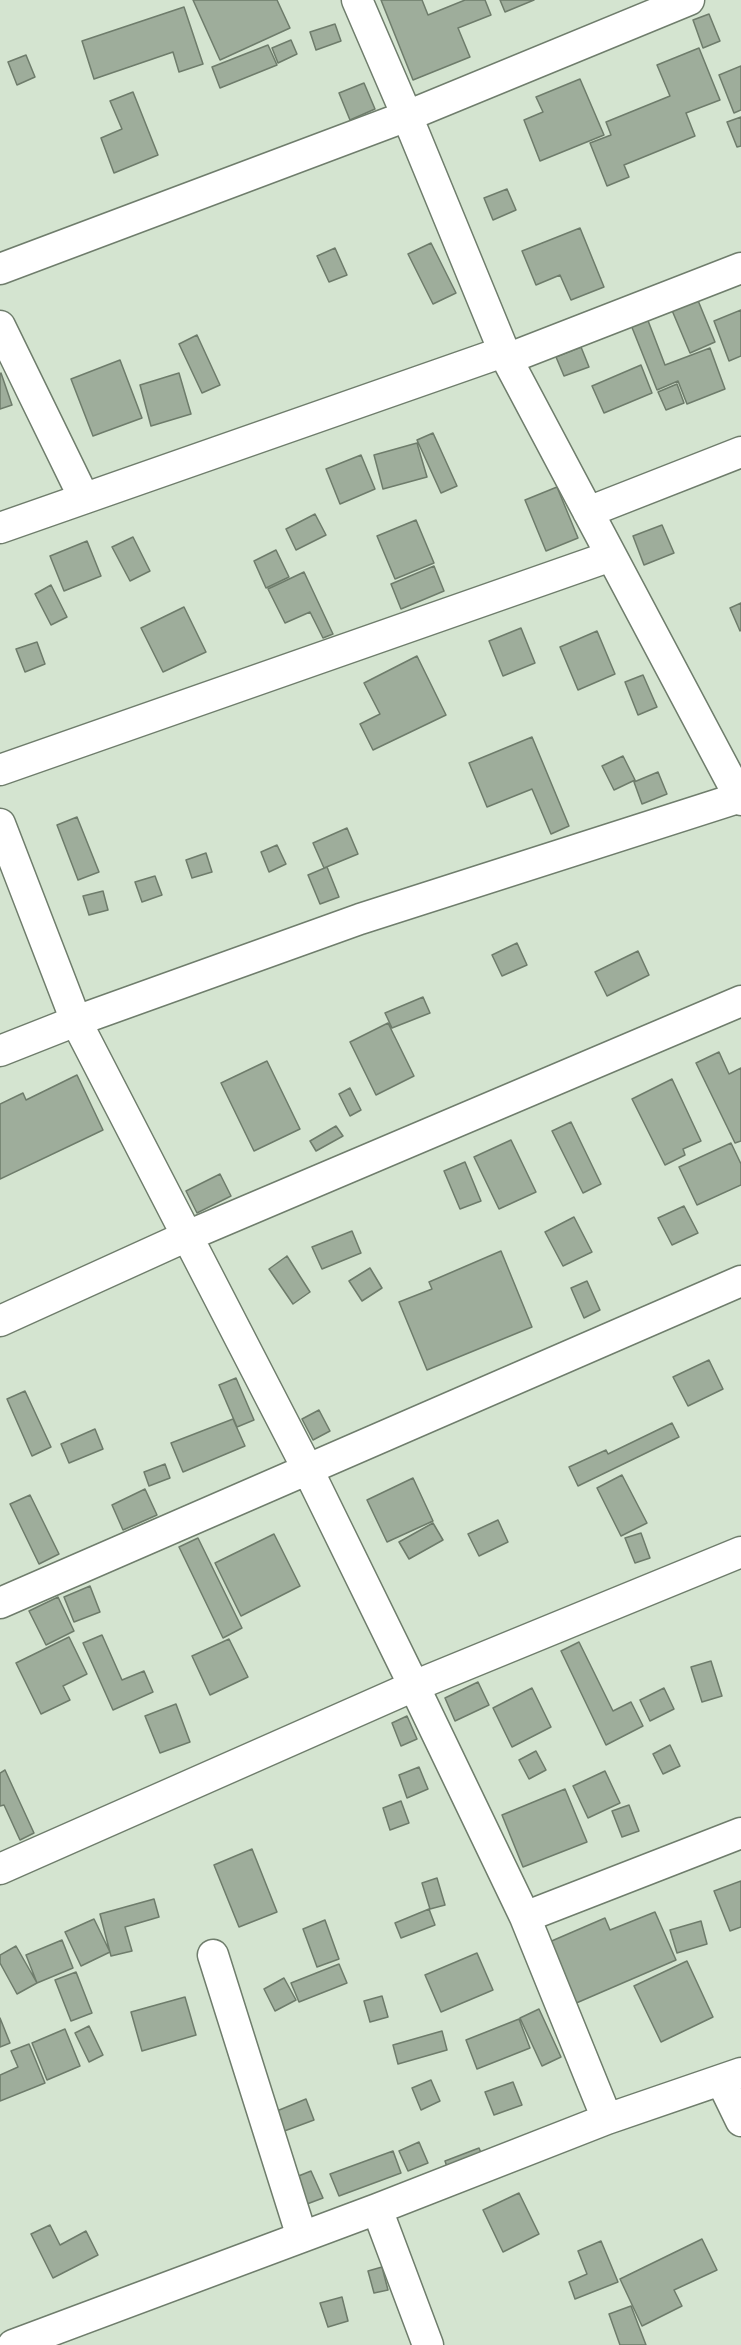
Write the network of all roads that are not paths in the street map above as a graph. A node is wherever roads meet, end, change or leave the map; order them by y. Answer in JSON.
{"nodes":[{"id":1,"x":357,"y":0,"type":"edge"},
{"id":2,"x":689,"y":0,"type":"edge"},
{"id":3,"x":407,"y":116,"type":"junction"},
{"id":4,"x":741,"y":268,"type":"edge"},
{"id":5,"x":0,"y":269,"type":"edge"},
{"id":6,"x":0,"y":326,"type":"edge"},
{"id":7,"x":505,"y":356,"type":"junction"},
{"id":8,"x":741,"y":452,"type":"edge"},
{"id":9,"x":84,"y":498,"type":"junction"},
{"id":10,"x":588,"y":512,"type":"junction"},
{"id":11,"x":0,"y":528,"type":"edge"},
{"id":12,"x":611,"y":556,"type":"junction"},
{"id":13,"x":0,"y":770,"type":"edge"},
{"id":14,"x":741,"y":798,"type":"edge"},
{"id":15,"x":0,"y":824,"type":"edge"},
{"id":16,"x":741,"y":1001,"type":"edge"},
{"id":17,"x":76,"y":1021,"type":"junction"},
{"id":18,"x":0,"y":1052,"type":"edge"},
{"id":19,"x":185,"y":1237,"type":"junction"},
{"id":20,"x":741,"y":1281,"type":"edge"},
{"id":21,"x":0,"y":1322,"type":"edge"},
{"id":22,"x":308,"y":1470,"type":"junction"},
{"id":23,"x":741,"y":1552,"type":"edge"},
{"id":24,"x":0,"y":1603,"type":"edge"},
{"id":25,"x":414,"y":1686,"type":"junction"},
{"id":26,"x":741,"y":1833,"type":"edge"},
{"id":27,"x":0,"y":1869,"type":"edge"},
{"id":28,"x":525,"y":1917,"type":"junction"},
{"id":29,"x":213,"y":1955,"type":"dead end"},
{"id":30,"x":731,"y":2076,"type":"edge"},
{"id":31,"x":607,"y":2119,"type":"junction"},
{"id":32,"x":741,"y":2121,"type":"edge"},
{"id":33,"x":377,"y":2209,"type":"junction"},
{"id":34,"x":302,"y":2237,"type":"junction"},
{"id":35,"x":13,"y":2345,"type":"edge"},
{"id":36,"x":428,"y":2345,"type":"edge"}],
"edges":[{"from":1,"to":3,"type":"street"},
{"from":2,"to":3,"type":"street"},
{"from":3,"to":5,"type":"street"},
{"from":3,"to":7,"type":"street"},
{"from":4,"to":7,"type":"street"},
{"from":6,"to":9,"type":"street"},
{"from":7,"to":9,"type":"street"},
{"from":7,"to":10,"type":"street"},
{"from":8,"to":10,"type":"street"},
{"from":9,"to":11,"type":"street"},
{"from":10,"to":12,"type":"street"},
{"from":12,"to":13,"type":"street"},
{"from":12,"to":14,"type":"street"},
{"from":14,"to":17,"type":"street"},
{"from":15,"to":17,"type":"street"},
{"from":16,"to":19,"type":"street"},
{"from":17,"to":18,"type":"street"},
{"from":17,"to":19,"type":"street"},
{"from":19,"to":21,"type":"street"},
{"from":19,"to":22,"type":"street"},
{"from":20,"to":22,"type":"street"},
{"from":22,"to":24,"type":"street"},
{"from":22,"to":25,"type":"street"},
{"from":23,"to":25,"type":"street"},
{"from":25,"to":27,"type":"street"},
{"from":25,"to":28,"type":"street"},
{"from":26,"to":28,"type":"street"},
{"from":28,"to":31,"type":"street"},
{"from":29,"to":34,"type":"street"},
{"from":30,"to":31,"type":"street"},
{"from":30,"to":32,"type":"street"},
{"from":31,"to":33,"type":"street"},
{"from":33,"to":34,"type":"street"},
{"from":33,"to":36,"type":"street"},
{"from":34,"to":35,"type":"street"}]}
